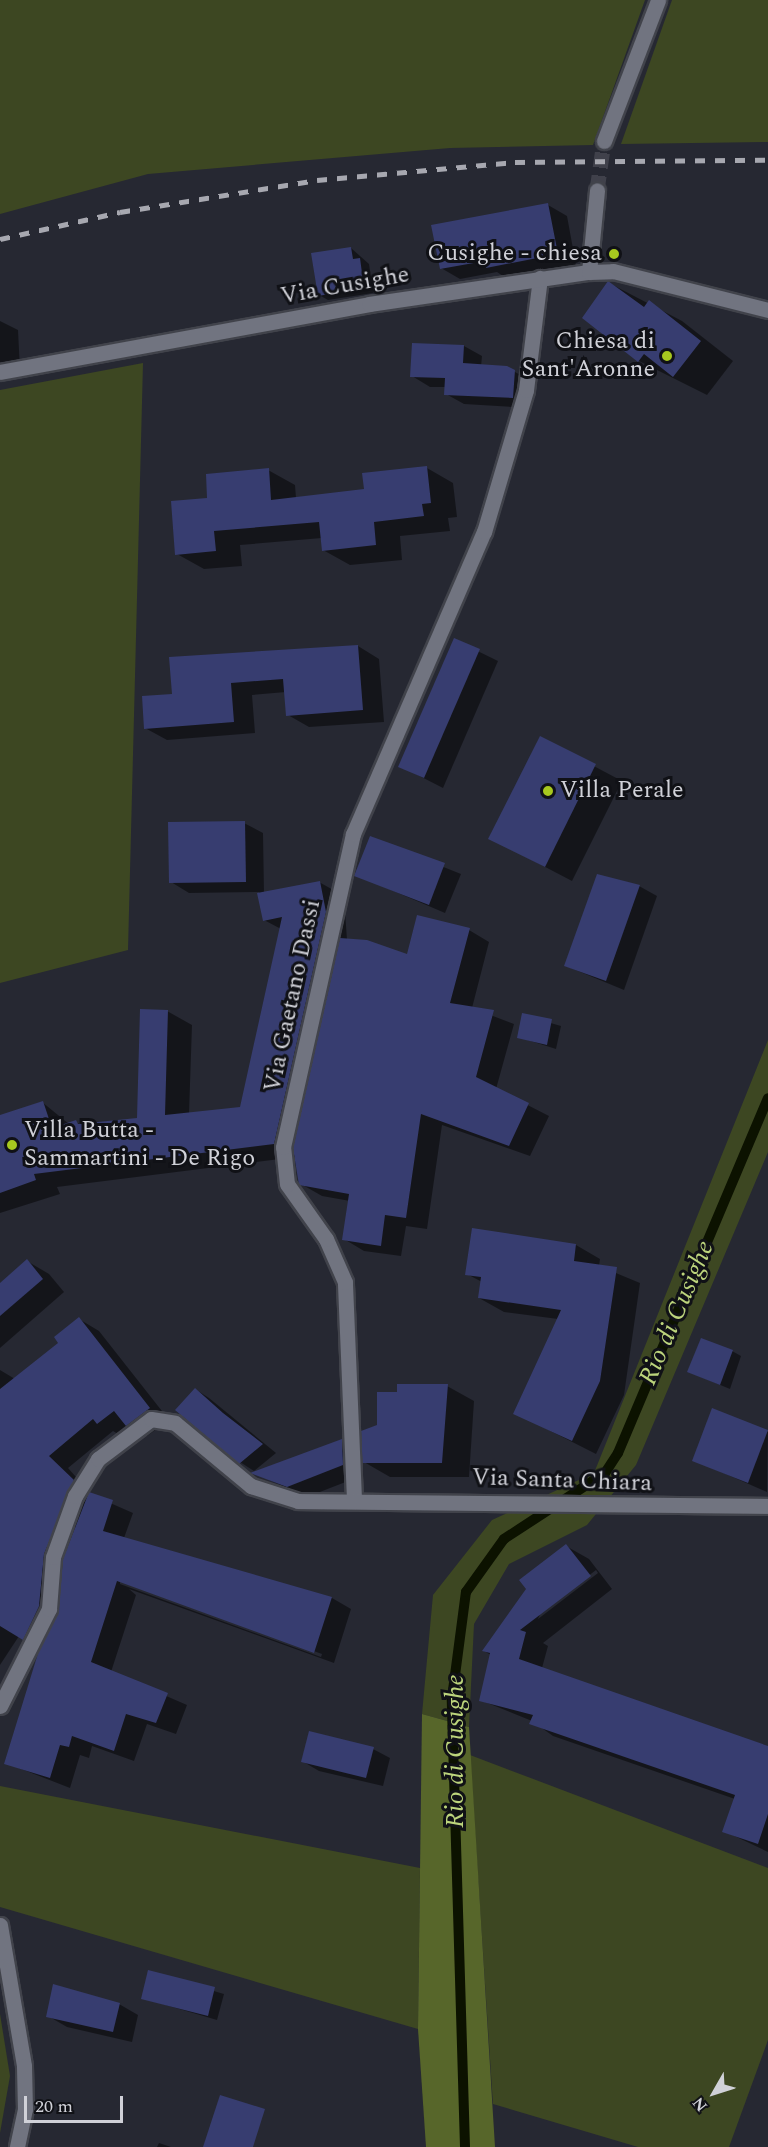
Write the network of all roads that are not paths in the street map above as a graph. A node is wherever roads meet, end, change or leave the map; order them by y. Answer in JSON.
{"nodes":[{"id":1,"x":658,"y":0,"type":"edge"},
{"id":2,"x":604,"y":141,"type":"tunnel mouth"},
{"id":3,"x":597,"y":190,"type":"tunnel mouth"},
{"id":4,"x":589,"y":272,"type":"junction"},
{"id":5,"x":540,"y":278,"type":"junction"},
{"id":6,"x":768,"y":310,"type":"edge"},
{"id":7,"x":0,"y":372,"type":"edge"},
{"id":8,"x":354,"y":1499,"type":"junction"},
{"id":9,"x":768,"y":1506,"type":"edge"},
{"id":10,"x":0,"y":1706,"type":"edge"},
{"id":11,"x":0,"y":1925,"type":"edge"},
{"id":12,"x":17,"y":2147,"type":"edge"}],
"edges":[{"from":1,"to":2,"type":"street"},
{"from":3,"to":4,"type":"street"},
{"from":4,"to":5,"type":"street","name":"Via Cusighe"},
{"from":4,"to":6,"type":"street","name":"Via Cusighe"},
{"from":5,"to":7,"type":"street","name":"Via Cusighe"},
{"from":5,"to":8,"type":"street","name":"Via Gaetano Dassi"},
{"from":8,"to":9,"type":"street","name":"Via Santa Chiara"},
{"from":8,"to":10,"type":"street"},
{"from":11,"to":12,"type":"street"}]}
